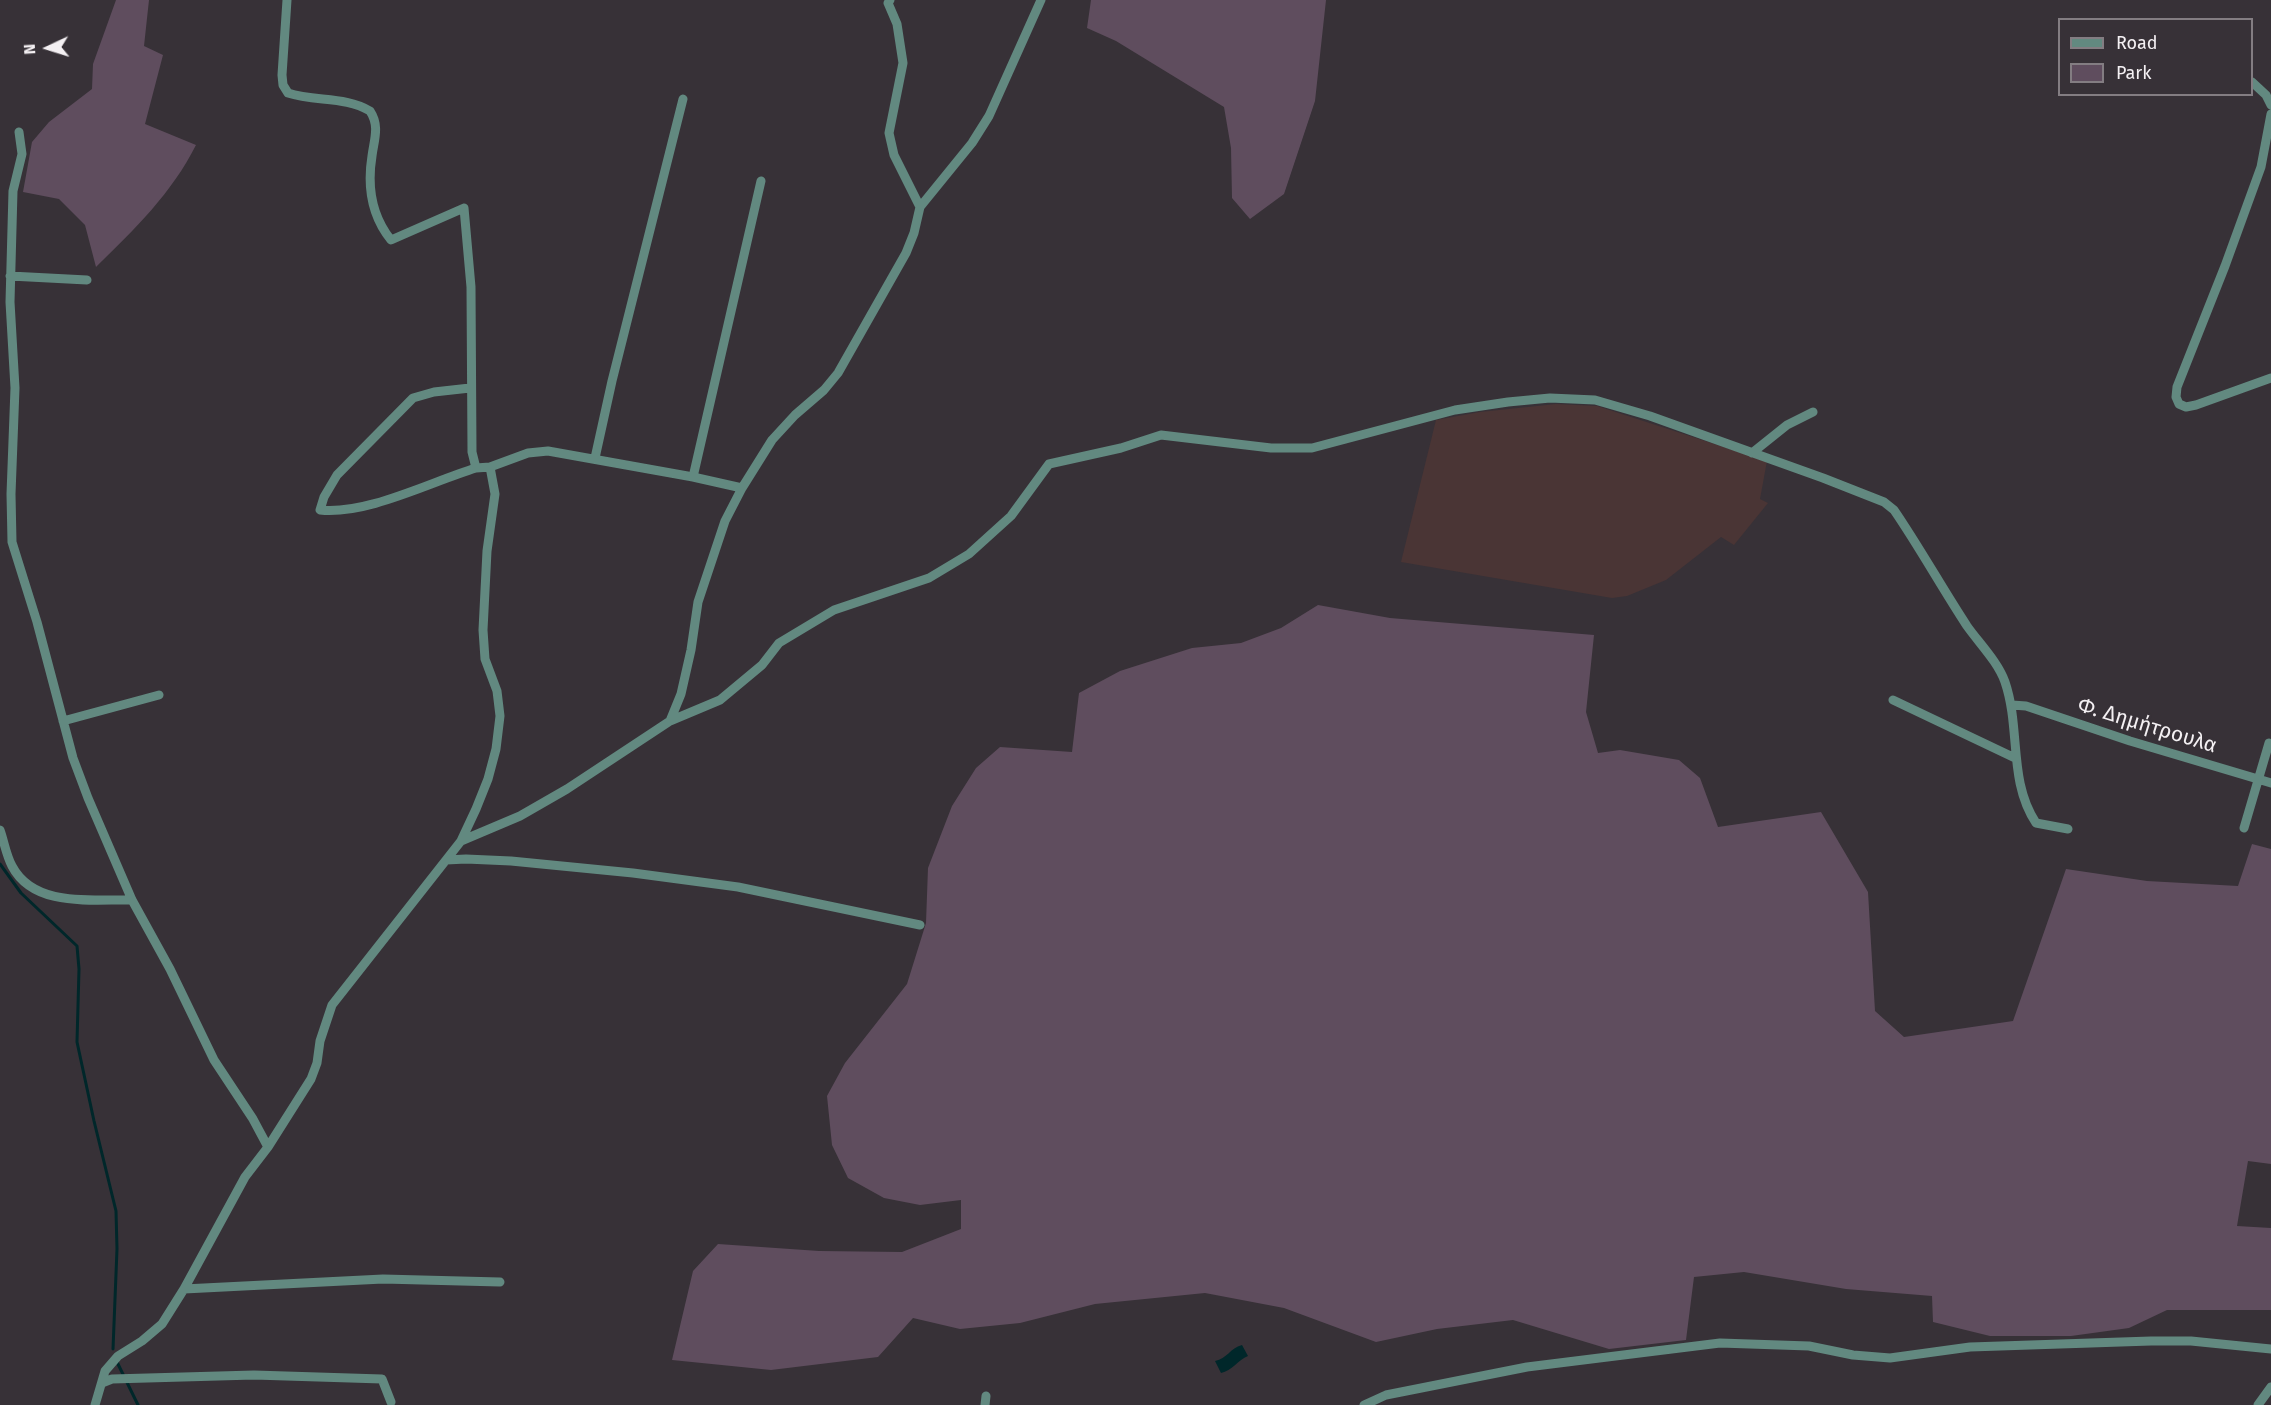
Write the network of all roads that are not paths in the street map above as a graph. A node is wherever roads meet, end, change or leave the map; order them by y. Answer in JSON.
{"nodes":[{"id":1,"x":286,"y":0,"type":"edge"},
{"id":2,"x":1041,"y":0,"type":"edge"},
{"id":3,"x":888,"y":1,"type":"edge"},
{"id":4,"x":2253,"y":83,"type":"edge"},
{"id":5,"x":683,"y":99,"type":"dead end"},
{"id":6,"x":2271,"y":105,"type":"edge"},
{"id":7,"x":2271,"y":114,"type":"edge"},
{"id":8,"x":19,"y":132,"type":"dead end"},
{"id":9,"x":761,"y":181,"type":"dead end"},
{"id":10,"x":920,"y":207,"type":"junction"},
{"id":11,"x":10,"y":276,"type":"junction"},
{"id":12,"x":87,"y":280,"type":"dead end"},
{"id":13,"x":2271,"y":378,"type":"edge"},
{"id":14,"x":470,"y":388,"type":"junction"},
{"id":15,"x":1813,"y":412,"type":"dead end"},
{"id":16,"x":1752,"y":453,"type":"junction"},
{"id":17,"x":595,"y":458,"type":"junction"},
{"id":18,"x":490,"y":467,"type":"junction"},
{"id":19,"x":476,"y":468,"type":"junction"},
{"id":20,"x":693,"y":477,"type":"junction"},
{"id":21,"x":742,"y":488,"type":"junction"},
{"id":22,"x":0,"y":491,"type":"edge"},
{"id":23,"x":11,"y":494,"type":"junction"},
{"id":24,"x":159,"y":695,"type":"dead end"},
{"id":25,"x":1893,"y":700,"type":"dead end"},
{"id":26,"x":2012,"y":705,"type":"junction"},
{"id":27,"x":63,"y":721,"type":"junction"},
{"id":28,"x":670,"y":721,"type":"junction"},
{"id":29,"x":2269,"y":743,"type":"dead end"},
{"id":30,"x":2015,"y":758,"type":"junction"},
{"id":31,"x":2257,"y":779,"type":"junction"},
{"id":32,"x":2271,"y":783,"type":"edge"},
{"id":33,"x":2244,"y":828,"type":"dead end"},
{"id":34,"x":2068,"y":829,"type":"dead end"},
{"id":35,"x":0,"y":830,"type":"edge"},
{"id":36,"x":461,"y":841,"type":"junction"},
{"id":37,"x":446,"y":860,"type":"junction"},
{"id":38,"x":132,"y":900,"type":"junction"},
{"id":39,"x":920,"y":925,"type":"dead end"},
{"id":40,"x":268,"y":1147,"type":"junction"},
{"id":41,"x":500,"y":1282,"type":"dead end"},
{"id":42,"x":184,"y":1289,"type":"junction"},
{"id":43,"x":2271,"y":1349,"type":"edge"},
{"id":44,"x":102,"y":1383,"type":"junction"},
{"id":45,"x":2271,"y":1387,"type":"edge"},
{"id":46,"x":391,"y":1402,"type":"dead end"},
{"id":47,"x":95,"y":1405,"type":"edge"},
{"id":48,"x":1364,"y":1405,"type":"edge"},
{"id":49,"x":2258,"y":1405,"type":"edge"}],
"edges":[{"from":1,"to":14,"type":"street"},
{"from":2,"to":10,"type":"street"},
{"from":3,"to":10,"type":"street"},
{"from":4,"to":6,"type":"street"},
{"from":5,"to":17,"type":"street"},
{"from":7,"to":13,"type":"street"},
{"from":8,"to":11,"type":"street"},
{"from":9,"to":20,"type":"street"},
{"from":10,"to":21,"type":"street"},
{"from":11,"to":12,"type":"street"},
{"from":11,"to":23,"type":"street"},
{"from":14,"to":19,"type":"street"},
{"from":14,"to":19,"type":"street"},
{"from":15,"to":16,"type":"street"},
{"from":16,"to":26,"type":"street"},
{"from":16,"to":28,"type":"street"},
{"from":17,"to":18,"type":"street"},
{"from":17,"to":20,"type":"street"},
{"from":18,"to":19,"type":"street"},
{"from":18,"to":36,"type":"street"},
{"from":20,"to":21,"type":"street"},
{"from":21,"to":28,"type":"street"},
{"from":22,"to":23,"type":"street"},
{"from":23,"to":27,"type":"street"},
{"from":24,"to":27,"type":"street"},
{"from":25,"to":30,"type":"street"},
{"from":26,"to":30,"type":"street"},
{"from":26,"to":31,"type":"street","name":"Φ. Δημήτρουλα"},
{"from":27,"to":38,"type":"street"},
{"from":28,"to":36,"type":"street"},
{"from":29,"to":31,"type":"street"},
{"from":30,"to":34,"type":"street"},
{"from":31,"to":32,"type":"street","name":"Φ. Δημήτρουλα"},
{"from":31,"to":33,"type":"street"},
{"from":35,"to":38,"type":"street"},
{"from":36,"to":37,"type":"street"},
{"from":37,"to":39,"type":"street"},
{"from":37,"to":40,"type":"street"},
{"from":38,"to":40,"type":"street"},
{"from":40,"to":42,"type":"street"},
{"from":41,"to":42,"type":"street"},
{"from":42,"to":44,"type":"street"},
{"from":43,"to":48,"type":"street"},
{"from":44,"to":46,"type":"street"},
{"from":44,"to":47,"type":"street"},
{"from":45,"to":49,"type":"street"}]}
